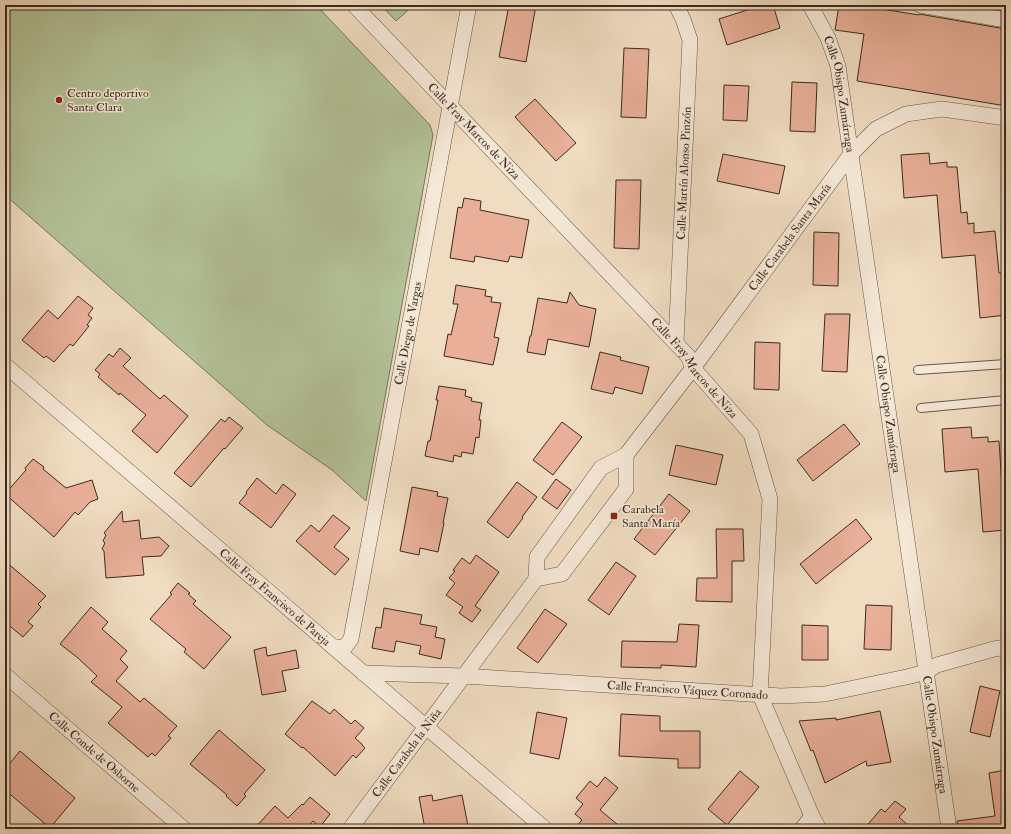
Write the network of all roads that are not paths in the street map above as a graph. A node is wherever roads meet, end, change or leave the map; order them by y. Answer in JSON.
{"nodes":[{"id":1,"x":354,"y":5,"type":"edge"},
{"id":2,"x":469,"y":5,"type":"edge"},
{"id":3,"x":676,"y":5,"type":"edge"},
{"id":4,"x":923,"y":5,"type":"edge"},
{"id":5,"x":814,"y":6,"type":"edge"},
{"id":6,"x":957,"y":8,"type":"edge"},
{"id":7,"x":1006,"y":20,"type":"edge"},
{"id":8,"x":450,"y":106,"type":"junction"},
{"id":9,"x":1006,"y":118,"type":"edge"},
{"id":10,"x":851,"y":154,"type":"junction"},
{"id":11,"x":676,"y":343,"type":"junction"},
{"id":12,"x":1006,"y":364,"type":"edge"},
{"id":13,"x":5,"y":365,"type":"edge"},
{"id":14,"x":692,"y":368,"type":"junction"},
{"id":15,"x":918,"y":370,"type":"dead end"},
{"id":16,"x":1006,"y":400,"type":"edge"},
{"id":17,"x":921,"y":408,"type":"dead end"},
{"id":18,"x":626,"y":455,"type":"junction"},
{"id":19,"x":536,"y":579,"type":"junction"},
{"id":20,"x":333,"y":647,"type":"junction"},
{"id":21,"x":1006,"y":647,"type":"edge"},
{"id":22,"x":926,"y":672,"type":"junction"},
{"id":23,"x":363,"y":673,"type":"junction"},
{"id":24,"x":5,"y":675,"type":"edge"},
{"id":25,"x":464,"y":676,"type":"junction"},
{"id":26,"x":760,"y":695,"type":"junction"},
{"id":27,"x":426,"y":726,"type":"junction"},
{"id":28,"x":816,"y":822,"type":"edge"},
{"id":29,"x":184,"y":829,"type":"edge"},
{"id":30,"x":350,"y":829,"type":"edge"},
{"id":31,"x":545,"y":829,"type":"edge"},
{"id":32,"x":802,"y":829,"type":"edge"},
{"id":33,"x":949,"y":829,"type":"edge"}],
"edges":[{"from":1,"to":8,"type":"street","name":"Calle Fray Marcos de Niza"},
{"from":2,"to":8,"type":"street","name":"Calle Diego de Vargas"},
{"from":3,"to":11,"type":"street","name":"Calle Martín Alonso Pinzón"},
{"from":4,"to":6,"type":"street"},
{"from":5,"to":10,"type":"street","name":"Calle Obispo Zumárraga"},
{"from":6,"to":7,"type":"street"},
{"from":8,"to":11,"type":"street","name":"Calle Fray Marcos de Niza"},
{"from":8,"to":20,"type":"street","name":"Calle Diego de Vargas"},
{"from":9,"to":10,"type":"street","name":"Calle Carabela Santa María"},
{"from":10,"to":14,"type":"street","name":"Calle Carabela Santa María"},
{"from":10,"to":22,"type":"street","name":"Calle Obispo Zumárraga"},
{"from":11,"to":14,"type":"street","name":"Calle Fray Marcos de Niza"},
{"from":12,"to":15,"type":"lane"},
{"from":13,"to":20,"type":"street","name":"Calle Fray Francisco de Pareja"},
{"from":14,"to":18,"type":"street","name":"Calle Carabela Santa María"},
{"from":14,"to":26,"type":"street","name":"Calle Fray Marcos de Niza"},
{"from":16,"to":17,"type":"lane"},
{"from":18,"to":19,"type":"street","name":"Calle Carabela Santa María"},
{"from":18,"to":19,"type":"street"},
{"from":19,"to":25,"type":"street"},
{"from":20,"to":23,"type":"street","name":"Calle Fray Francisco de Pareja"},
{"from":21,"to":22,"type":"street","name":"Calle Francisco Váquez Coronado"},
{"from":22,"to":26,"type":"street","name":"Calle Francisco Váquez Coronado"},
{"from":22,"to":33,"type":"street","name":"Calle Obispo Zumárraga"},
{"from":23,"to":25,"type":"street","name":"Calle Francisco Váquez Coronado"},
{"from":23,"to":27,"type":"street","name":"Calle Fray Francisco de Pareja"},
{"from":24,"to":29,"type":"street","name":"Calle Conde de Osborne"},
{"from":25,"to":26,"type":"street","name":"Calle Francisco Váquez Coronado"},
{"from":25,"to":27,"type":"street","name":"Calle Carabela la Niña"},
{"from":26,"to":28,"type":"street","name":"Calle Fray Marcos de Niza"},
{"from":27,"to":30,"type":"street","name":"Calle Carabela la Niña"},
{"from":27,"to":31,"type":"street","name":"Calle Fray Francisco de Pareja"},
{"from":28,"to":32,"type":"street"}]}
